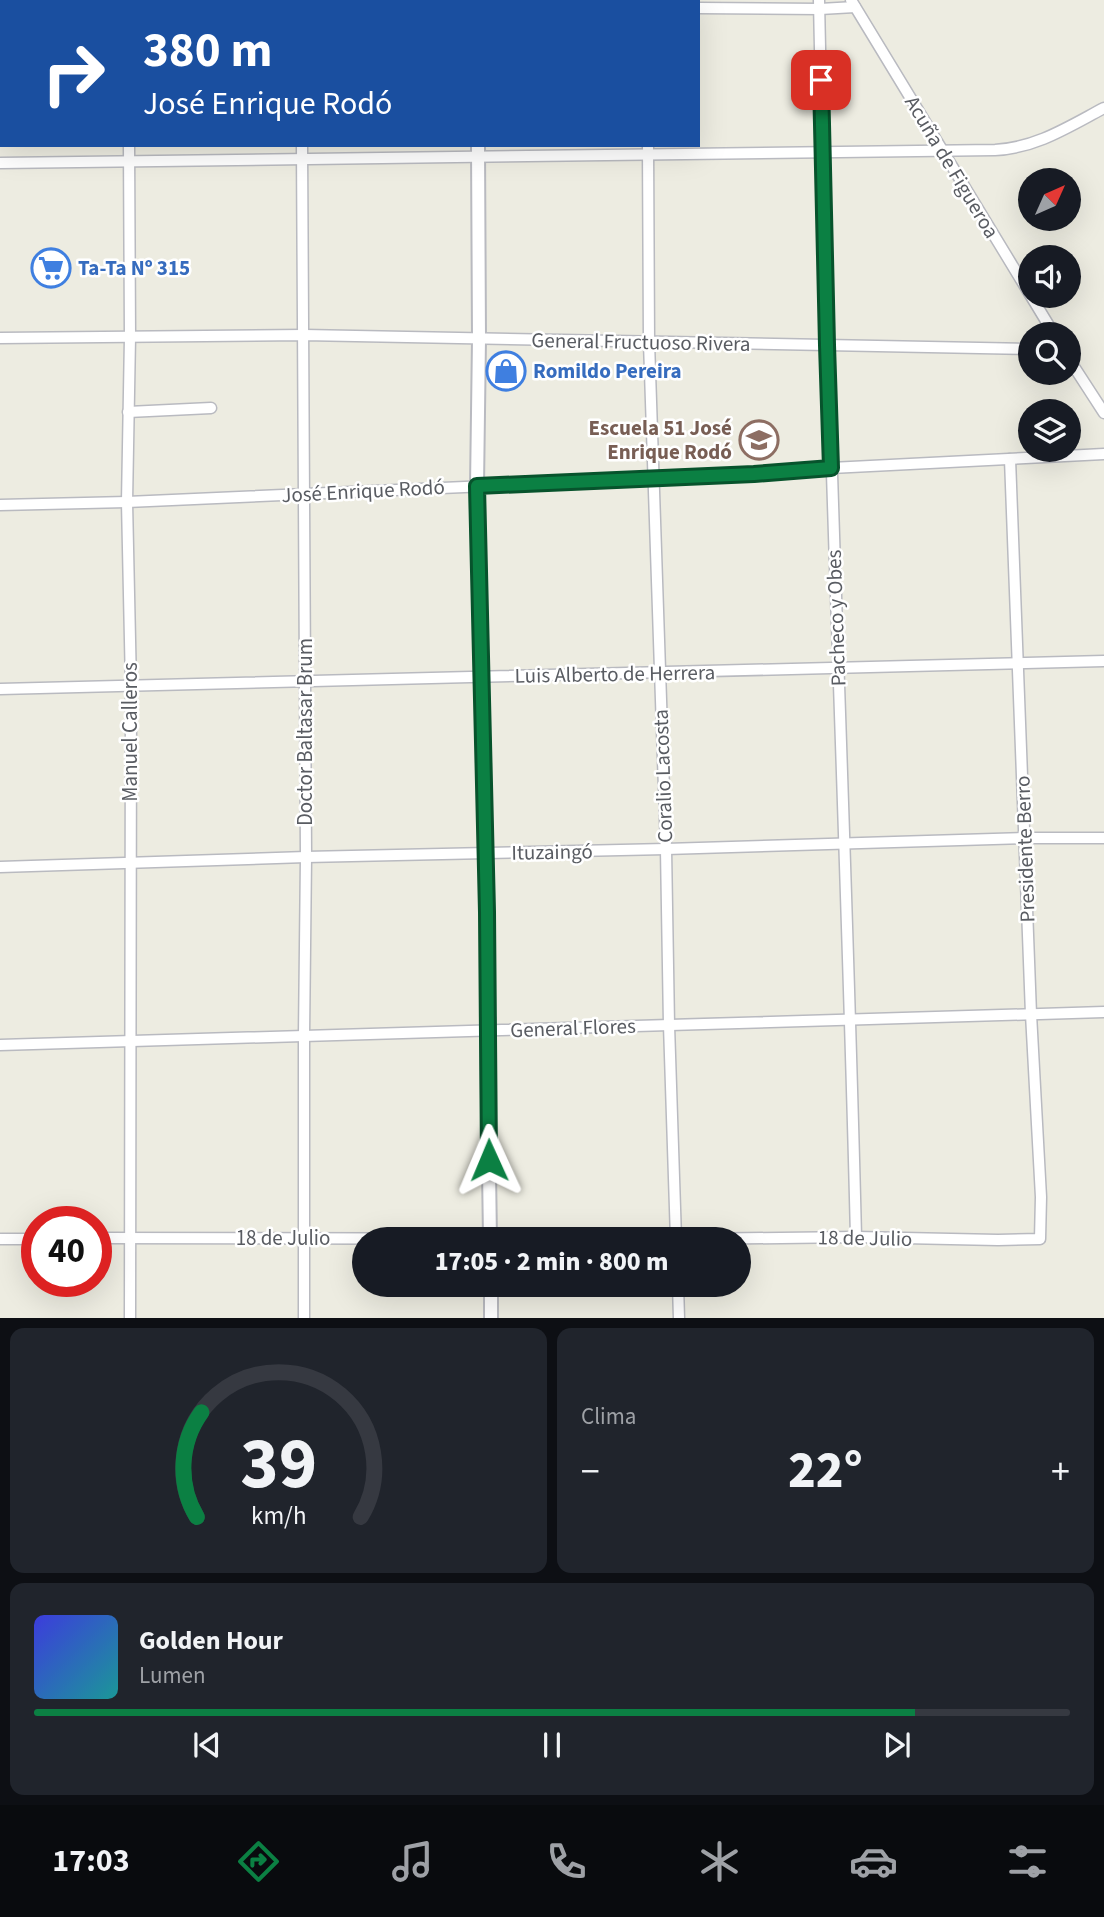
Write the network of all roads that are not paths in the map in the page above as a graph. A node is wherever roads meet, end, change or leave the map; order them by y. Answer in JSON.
{"nodes":[{"id":1,"x":853,"y":3,"type":"edge"},
{"id":2,"x":819,"y":4,"type":"edge"},
{"id":3,"x":700,"y":8,"type":"edge"},
{"id":4,"x":1104,"y":108,"type":"edge"},
{"id":5,"x":129,"y":147,"type":"edge"},
{"id":6,"x":302,"y":147,"type":"edge"},
{"id":7,"x":648,"y":150,"type":"edge"},
{"id":8,"x":942,"y":150,"type":"junction"},
{"id":9,"x":478,"y":151,"type":"edge"},
{"id":10,"x":822,"y":151,"type":"junction"},
{"id":11,"x":302,"y":159,"type":"junction"},
{"id":12,"x":129,"y":161,"type":"junction"},
{"id":13,"x":0,"y":163,"type":"edge"},
{"id":14,"x":1047,"y":322,"type":"edge"},
{"id":15,"x":303,"y":335,"type":"junction"},
{"id":16,"x":130,"y":337,"type":"junction"},
{"id":17,"x":0,"y":338,"type":"edge"},
{"id":18,"x":479,"y":339,"type":"junction"},
{"id":19,"x":649,"y":342,"type":"junction"},
{"id":20,"x":827,"y":345,"type":"junction"},
{"id":21,"x":1018,"y":349,"type":"edge"},
{"id":22,"x":1081,"y":378,"type":"edge"},
{"id":23,"x":211,"y":408,"type":"dead end"},
{"id":24,"x":128,"y":412,"type":"junction"},
{"id":25,"x":1104,"y":413,"type":"edge"},
{"id":26,"x":1104,"y":454,"type":"edge"},
{"id":27,"x":1010,"y":459,"type":"junction"},
{"id":28,"x":831,"y":468,"type":"junction"},
{"id":29,"x":653,"y":478,"type":"junction"},
{"id":30,"x":477,"y":486,"type":"junction"},
{"id":31,"x":305,"y":493,"type":"junction"},
{"id":32,"x":127,"y":502,"type":"junction"},
{"id":33,"x":0,"y":505,"type":"edge"},
{"id":34,"x":1104,"y":661,"type":"edge"},
{"id":35,"x":1018,"y":664,"type":"junction"},
{"id":36,"x":838,"y":668,"type":"junction"},
{"id":37,"x":660,"y":674,"type":"junction"},
{"id":38,"x":481,"y":678,"type":"junction"},
{"id":39,"x":304,"y":681,"type":"junction"},
{"id":40,"x":131,"y":686,"type":"junction"},
{"id":41,"x":0,"y":689,"type":"edge"},
{"id":42,"x":1024,"y":838,"type":"junction"},
{"id":43,"x":1104,"y":838,"type":"edge"},
{"id":44,"x":844,"y":844,"type":"junction"},
{"id":45,"x":666,"y":849,"type":"junction"},
{"id":46,"x":485,"y":854,"type":"junction"},
{"id":47,"x":306,"y":857,"type":"junction"},
{"id":48,"x":130,"y":864,"type":"junction"},
{"id":49,"x":0,"y":867,"type":"edge"},
{"id":50,"x":1104,"y":1012,"type":"edge"},
{"id":51,"x":1031,"y":1014,"type":"junction"},
{"id":52,"x":851,"y":1020,"type":"junction"},
{"id":53,"x":669,"y":1026,"type":"junction"},
{"id":54,"x":486,"y":1031,"type":"junction"},
{"id":55,"x":304,"y":1035,"type":"junction"},
{"id":56,"x":130,"y":1041,"type":"junction"},
{"id":57,"x":0,"y":1045,"type":"edge"},
{"id":58,"x":490,"y":1227,"type":"edge"},
{"id":59,"x":676,"y":1227,"type":"edge"},
{"id":60,"x":856,"y":1237,"type":"junction"},
{"id":61,"x":21,"y":1238,"type":"edge"},
{"id":62,"x":112,"y":1238,"type":"edge"},
{"id":63,"x":130,"y":1238,"type":"junction"},
{"id":64,"x":303,"y":1238,"type":"junction"},
{"id":65,"x":352,"y":1238,"type":"edge"},
{"id":66,"x":751,"y":1238,"type":"edge"},
{"id":67,"x":0,"y":1239,"type":"edge"},
{"id":68,"x":1040,"y":1239,"type":"joint"},
{"id":69,"x":491,"y":1297,"type":"edge"},
{"id":70,"x":678,"y":1297,"type":"edge"},
{"id":71,"x":130,"y":1318,"type":"edge"},
{"id":72,"x":304,"y":1318,"type":"edge"},
{"id":73,"x":491,"y":1318,"type":"edge"},
{"id":74,"x":679,"y":1318,"type":"edge"}],
"edges":[{"from":1,"to":2,"type":"street"},
{"from":1,"to":8,"type":"street","name":"Acuña de Figueroa"},
{"from":2,"to":3,"type":"street"},
{"from":2,"to":10,"type":"street","name":"Pacheco y Obes"},
{"from":4,"to":8,"type":"street"},
{"from":5,"to":12,"type":"street","name":"Manuel Calleros"},
{"from":6,"to":11,"type":"street","name":"Doctor Baltasar Brum"},
{"from":7,"to":9,"type":"street"},
{"from":7,"to":10,"type":"street"},
{"from":7,"to":19,"type":"street","name":"Coralio Lacosta"},
{"from":8,"to":10,"type":"street"},
{"from":8,"to":14,"type":"street","name":"Acuña de Figueroa"},
{"from":9,"to":11,"type":"street"},
{"from":9,"to":18,"type":"street"},
{"from":10,"to":20,"type":"street","name":"Pacheco y Obes"},
{"from":11,"to":12,"type":"street"},
{"from":11,"to":15,"type":"street","name":"Doctor Baltasar Brum"},
{"from":12,"to":13,"type":"street"},
{"from":12,"to":16,"type":"street","name":"Manuel Calleros"},
{"from":15,"to":16,"type":"street","name":"General Fructuoso Rivera"},
{"from":15,"to":18,"type":"street","name":"General Fructuoso Rivera"},
{"from":15,"to":31,"type":"street","name":"Doctor Baltasar Brum"},
{"from":16,"to":17,"type":"street","name":"General Fructuoso Rivera"},
{"from":16,"to":24,"type":"street","name":"Manuel Calleros"},
{"from":18,"to":19,"type":"street","name":"General Fructuoso Rivera"},
{"from":18,"to":30,"type":"street"},
{"from":19,"to":20,"type":"street","name":"General Fructuoso Rivera"},
{"from":19,"to":29,"type":"street","name":"Coralio Lacosta"},
{"from":20,"to":21,"type":"street","name":"General Fructuoso Rivera"},
{"from":20,"to":28,"type":"street","name":"Pacheco y Obes"},
{"from":22,"to":25,"type":"street"},
{"from":23,"to":24,"type":"street"},
{"from":24,"to":32,"type":"street","name":"Manuel Calleros"},
{"from":26,"to":27,"type":"street","name":"José Enrique Rodó"},
{"from":27,"to":28,"type":"street","name":"José Enrique Rodó"},
{"from":27,"to":35,"type":"street","name":"Presidente Berro"},
{"from":28,"to":29,"type":"street","name":"José Enrique Rodó"},
{"from":28,"to":36,"type":"street","name":"Pacheco y Obes"},
{"from":29,"to":30,"type":"street","name":"José Enrique Rodó"},
{"from":29,"to":37,"type":"street","name":"Coralio Lacosta"},
{"from":30,"to":31,"type":"street","name":"José Enrique Rodó"},
{"from":30,"to":38,"type":"street"},
{"from":31,"to":32,"type":"street","name":"José Enrique Rodó"},
{"from":31,"to":39,"type":"street","name":"Doctor Baltasar Brum"},
{"from":32,"to":33,"type":"street","name":"José Enrique Rodó"},
{"from":32,"to":40,"type":"street","name":"Manuel Calleros"},
{"from":34,"to":35,"type":"street","name":"Luis Alberto de Herrera"},
{"from":35,"to":36,"type":"street","name":"Luis Alberto de Herrera"},
{"from":35,"to":42,"type":"street","name":"Presidente Berro"},
{"from":36,"to":37,"type":"street","name":"Luis Alberto de Herrera"},
{"from":36,"to":44,"type":"street","name":"Pacheco y Obes"},
{"from":37,"to":38,"type":"street","name":"Luis Alberto de Herrera"},
{"from":37,"to":45,"type":"street","name":"Coralio Lacosta"},
{"from":38,"to":39,"type":"street","name":"Luis Alberto de Herrera"},
{"from":38,"to":46,"type":"street"},
{"from":39,"to":40,"type":"street","name":"Luis Alberto de Herrera"},
{"from":39,"to":47,"type":"street","name":"Doctor Baltasar Brum"},
{"from":40,"to":41,"type":"street","name":"Luis Alberto de Herrera"},
{"from":40,"to":48,"type":"street","name":"Manuel Calleros"},
{"from":42,"to":43,"type":"street","name":"Ituzaingó"},
{"from":42,"to":44,"type":"street","name":"Ituzaingó"},
{"from":42,"to":51,"type":"street","name":"Presidente Berro"},
{"from":44,"to":45,"type":"street","name":"Ituzaingó"},
{"from":44,"to":52,"type":"street","name":"Pacheco y Obes"},
{"from":45,"to":46,"type":"street","name":"Ituzaingó"},
{"from":45,"to":53,"type":"street","name":"Coralio Lacosta"},
{"from":46,"to":47,"type":"street","name":"Ituzaingó"},
{"from":46,"to":54,"type":"street"},
{"from":47,"to":48,"type":"street","name":"Ituzaingó"},
{"from":47,"to":55,"type":"street","name":"Doctor Baltasar Brum"},
{"from":48,"to":49,"type":"street","name":"Ituzaingó"},
{"from":48,"to":56,"type":"street","name":"Manuel Calleros"},
{"from":50,"to":51,"type":"street","name":"General Flores"},
{"from":51,"to":52,"type":"street","name":"General Flores"},
{"from":51,"to":68,"type":"street","name":"Presidente Berro"},
{"from":52,"to":53,"type":"street","name":"General Flores"},
{"from":52,"to":60,"type":"street","name":"Pacheco y Obes"},
{"from":53,"to":54,"type":"street","name":"General Flores"},
{"from":53,"to":59,"type":"street","name":"Coralio Lacosta"},
{"from":54,"to":55,"type":"street","name":"General Flores"},
{"from":54,"to":58,"type":"street"},
{"from":55,"to":56,"type":"street","name":"General Flores"},
{"from":55,"to":64,"type":"street","name":"Doctor Baltasar Brum"},
{"from":56,"to":57,"type":"street","name":"General Flores"},
{"from":56,"to":63,"type":"street","name":"Manuel Calleros"},
{"from":60,"to":66,"type":"street","name":"18 de Julio"},
{"from":60,"to":68,"type":"street","name":"18 de Julio"},
{"from":61,"to":67,"type":"street"},
{"from":62,"to":63,"type":"street","name":"18 de Julio"},
{"from":63,"to":64,"type":"street","name":"18 de Julio"},
{"from":63,"to":71,"type":"street","name":"Manuel Calleros"},
{"from":64,"to":65,"type":"street","name":"18 de Julio"},
{"from":64,"to":72,"type":"street","name":"Doctor Baltasar Brum"},
{"from":69,"to":73,"type":"street"},
{"from":70,"to":74,"type":"street"}]}
